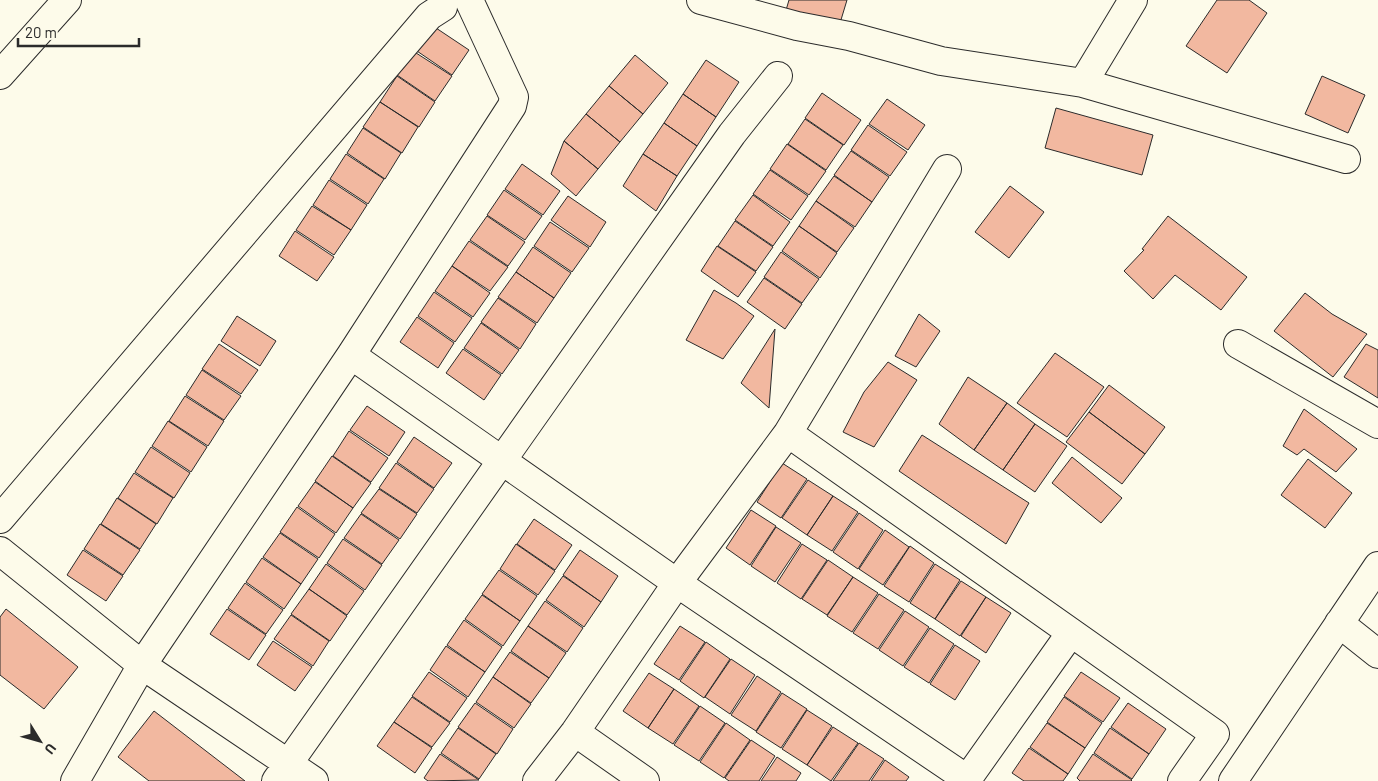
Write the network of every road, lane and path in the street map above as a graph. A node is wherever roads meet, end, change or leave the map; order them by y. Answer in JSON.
{"nodes":[{"id":1,"x":469,"y":0,"type":"edge"},
{"id":2,"x":700,"y":0,"type":"edge"},
{"id":3,"x":1133,"y":0,"type":"edge"},
{"id":4,"x":60,"y":3,"type":"edge"},
{"id":5,"x":443,"y":7,"type":"dead end"},
{"id":6,"x":0,"y":75,"type":"edge"},
{"id":7,"x":778,"y":76,"type":"dead end"},
{"id":8,"x":1083,"y":83,"type":"junction"},
{"id":9,"x":1346,"y":159,"type":"dead end"},
{"id":10,"x":947,"y":170,"type":"dead end"},
{"id":11,"x":1238,"y":344,"type":"dead end"},
{"id":12,"x":351,"y":356,"type":"junction"},
{"id":13,"x":1378,"y":424,"type":"edge"},
{"id":14,"x":788,"y":433,"type":"junction"},
{"id":15,"x":502,"y":460,"type":"junction"},
{"id":16,"x":0,"y":519,"type":"edge"},
{"id":17,"x":0,"y":551,"type":"edge"},
{"id":18,"x":1378,"y":566,"type":"edge"},
{"id":19,"x":677,"y":583,"type":"junction"},
{"id":20,"x":1339,"y":623,"type":"junction"},
{"id":21,"x":1070,"y":634,"type":"junction"},
{"id":22,"x":1378,"y":654,"type":"edge"},
{"id":23,"x":142,"y":665,"type":"junction"},
{"id":24,"x":575,"y":732,"type":"junction"},
{"id":25,"x":282,"y":772,"type":"edge"},
{"id":26,"x":967,"y":780,"type":"edge"},
{"id":27,"x":75,"y":781,"type":"edge"},
{"id":28,"x":314,"y":781,"type":"edge"},
{"id":29,"x":537,"y":781,"type":"edge"},
{"id":30,"x":645,"y":781,"type":"edge"},
{"id":31,"x":1182,"y":781,"type":"edge"},
{"id":32,"x":1232,"y":781,"type":"edge"}],
"edges":[{"from":1,"to":12,"type":"street"},
{"from":2,"to":8,"type":"street"},
{"from":3,"to":8,"type":"street"},
{"from":4,"to":6,"type":"street"},
{"from":5,"to":16,"type":"street"},
{"from":7,"to":15,"type":"street"},
{"from":8,"to":9,"type":"street"},
{"from":10,"to":14,"type":"street"},
{"from":11,"to":13,"type":"street"},
{"from":12,"to":15,"type":"street"},
{"from":12,"to":23,"type":"street"},
{"from":14,"to":19,"type":"street"},
{"from":14,"to":21,"type":"street"},
{"from":15,"to":19,"type":"street"},
{"from":15,"to":25,"type":"street"},
{"from":17,"to":23,"type":"street"},
{"from":18,"to":20,"type":"street"},
{"from":19,"to":24,"type":"street"},
{"from":19,"to":26,"type":"street"},
{"from":20,"to":22,"type":"street"},
{"from":20,"to":32,"type":"street"},
{"from":21,"to":26,"type":"street"},
{"from":21,"to":31,"type":"street"},
{"from":23,"to":25,"type":"street"},
{"from":23,"to":27,"type":"street"},
{"from":24,"to":29,"type":"street"},
{"from":24,"to":30,"type":"street"},
{"from":25,"to":28,"type":"street"}]}
